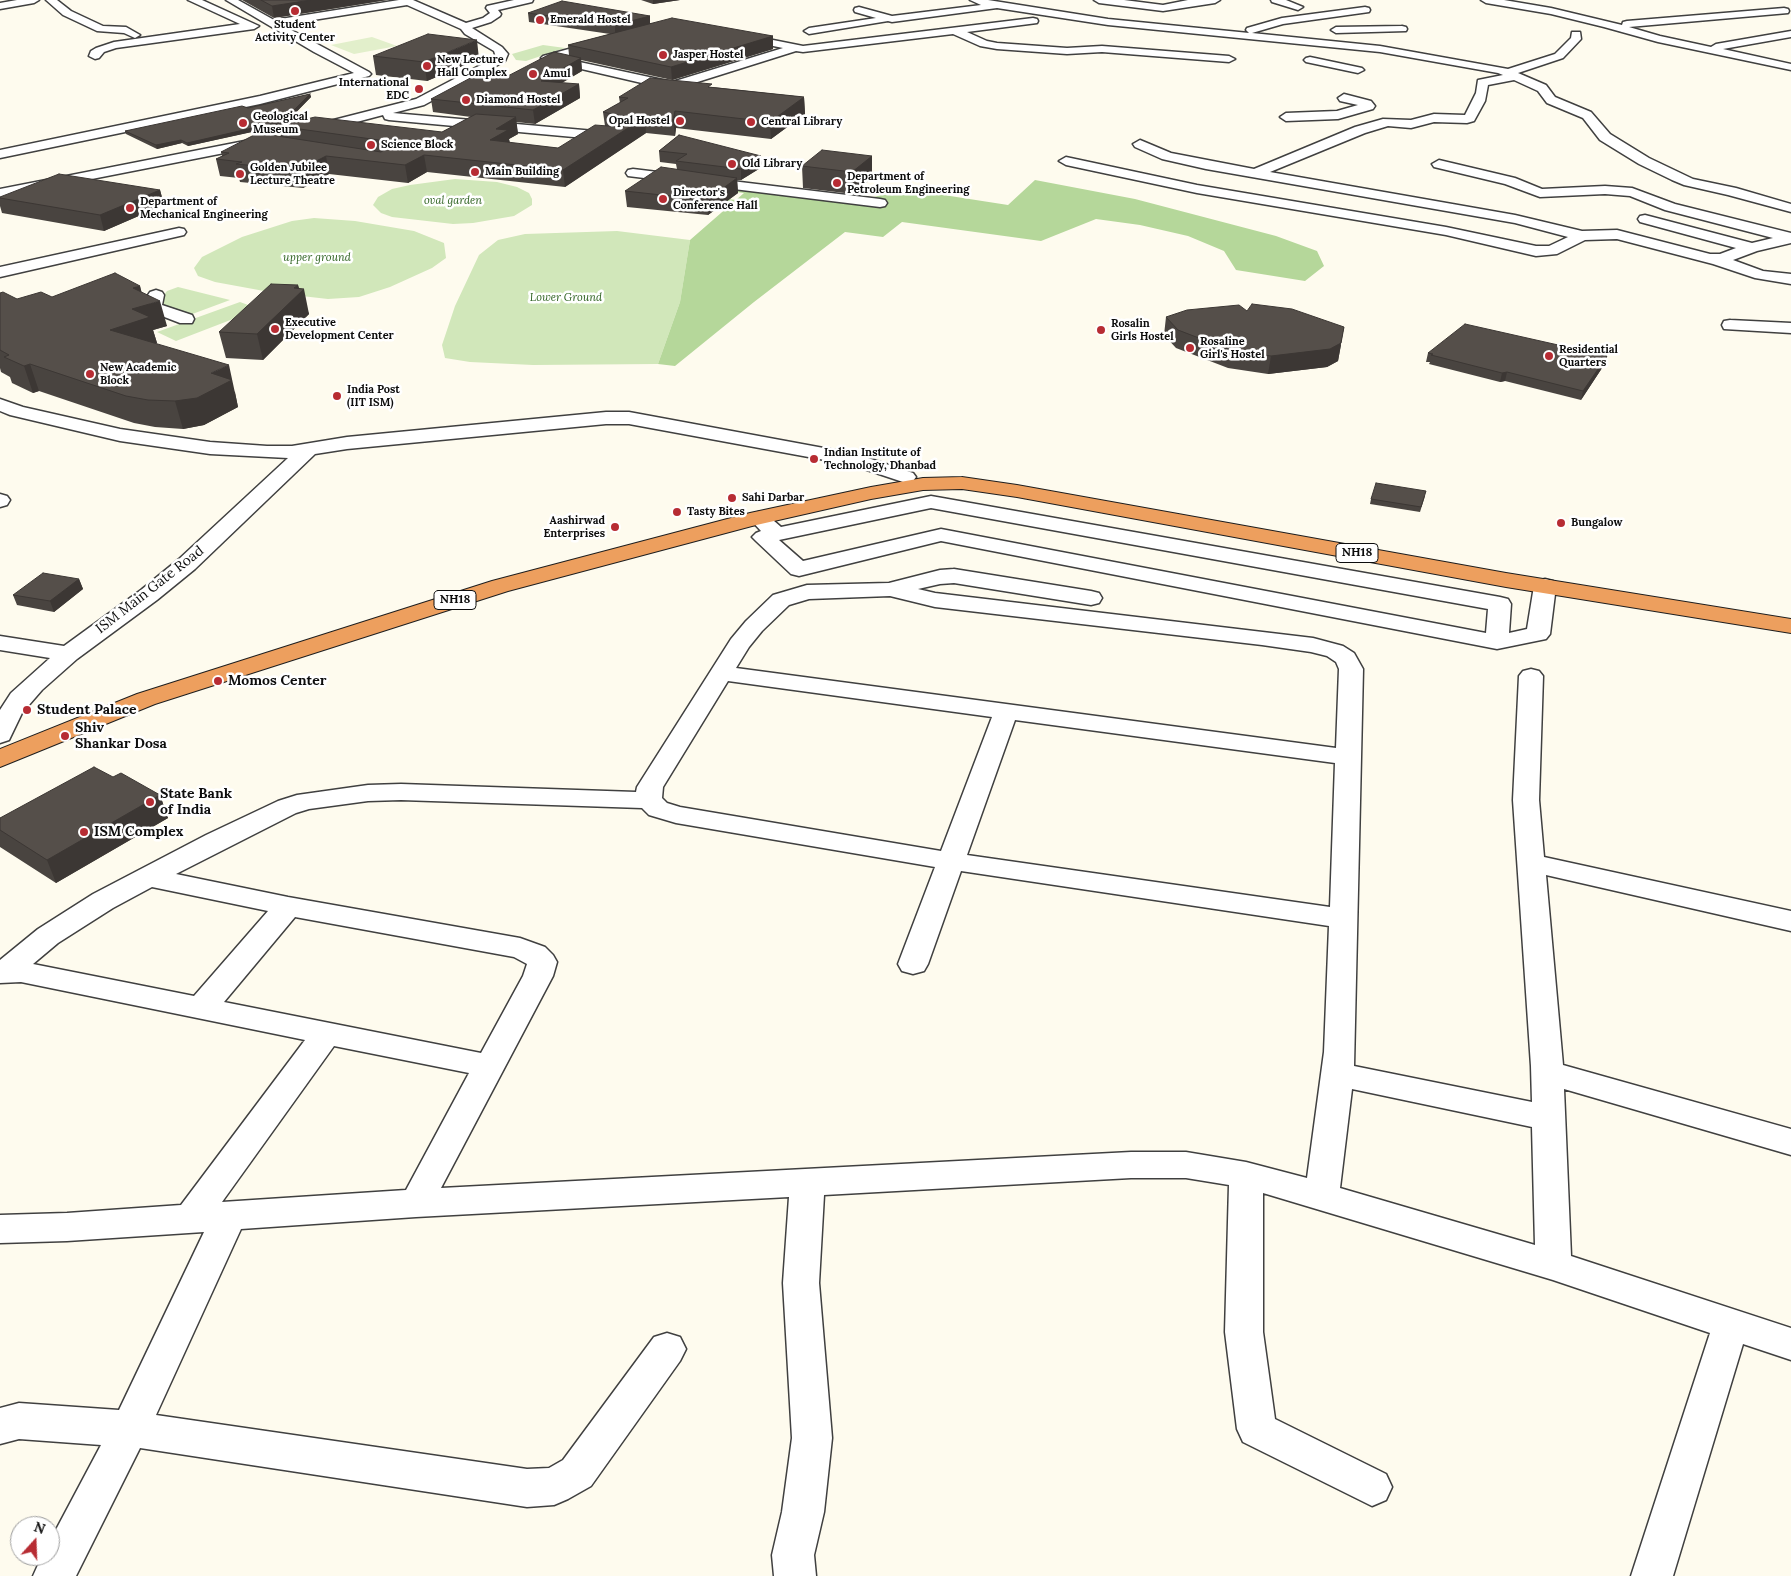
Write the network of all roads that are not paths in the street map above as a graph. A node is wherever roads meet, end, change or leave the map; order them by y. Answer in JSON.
{"nodes":[{"id":1,"x":34,"y":0,"type":"edge"},
{"id":2,"x":50,"y":0,"type":"edge"},
{"id":3,"x":194,"y":0,"type":"edge"},
{"id":4,"x":231,"y":0,"type":"edge"},
{"id":5,"x":528,"y":0,"type":"edge"},
{"id":6,"x":975,"y":0,"type":"edge"},
{"id":7,"x":1147,"y":0,"type":"edge"},
{"id":8,"x":1215,"y":0,"type":"edge"},
{"id":9,"x":1276,"y":0,"type":"edge"},
{"id":10,"x":1486,"y":0,"type":"edge"},
{"id":11,"x":406,"y":1,"type":"edge"},
{"id":12,"x":1756,"y":3,"type":"dead end"},
{"id":13,"x":1133,"y":4,"type":"junction"},
{"id":14,"x":996,"y":5,"type":"junction"},
{"id":15,"x":1091,"y":5,"type":"edge"},
{"id":16,"x":0,"y":6,"type":"edge"},
{"id":17,"x":1298,"y":7,"type":"dead end"},
{"id":18,"x":859,"y":10,"type":"dead end"},
{"id":19,"x":1365,"y":10,"type":"dead end"},
{"id":20,"x":1788,"y":12,"type":"edge"},
{"id":21,"x":892,"y":19,"type":"junction"},
{"id":22,"x":1186,"y":20,"type":"dead end"},
{"id":23,"x":1286,"y":20,"type":"junction"},
{"id":24,"x":278,"y":22,"type":"edge"},
{"id":25,"x":254,"y":26,"type":"junction"},
{"id":26,"x":1614,"y":26,"type":"junction"},
{"id":27,"x":465,"y":27,"type":"junction"},
{"id":28,"x":1168,"y":28,"type":"junction"},
{"id":29,"x":1402,"y":29,"type":"dead end"},
{"id":30,"x":952,"y":30,"type":"junction"},
{"id":31,"x":810,"y":31,"type":"dead end"},
{"id":32,"x":730,"y":34,"type":"edge"},
{"id":33,"x":1576,"y":34,"type":"dead end"},
{"id":34,"x":1791,"y":34,"type":"edge"},
{"id":35,"x":292,"y":35,"type":"junction"},
{"id":36,"x":1244,"y":38,"type":"junction"},
{"id":37,"x":612,"y":40,"type":"edge"},
{"id":38,"x":143,"y":41,"type":"junction"},
{"id":39,"x":1742,"y":42,"type":"junction"},
{"id":40,"x":1328,"y":43,"type":"junction"},
{"id":41,"x":292,"y":48,"type":"dead end"},
{"id":42,"x":793,"y":48,"type":"junction"},
{"id":43,"x":1020,"y":48,"type":"junction"},
{"id":44,"x":1771,"y":48,"type":"dead end"},
{"id":45,"x":1706,"y":49,"type":"junction"},
{"id":46,"x":1062,"y":51,"type":"junction"},
{"id":47,"x":1176,"y":55,"type":"junction"},
{"id":48,"x":94,"y":56,"type":"dead end"},
{"id":49,"x":1010,"y":58,"type":"dead end"},
{"id":50,"x":1229,"y":59,"type":"junction"},
{"id":51,"x":1307,"y":62,"type":"joint"},
{"id":52,"x":640,"y":64,"type":"edge"},
{"id":53,"x":1049,"y":65,"type":"dead end"},
{"id":54,"x":1791,"y":67,"type":"edge"},
{"id":55,"x":1160,"y":69,"type":"dead end"},
{"id":56,"x":1358,"y":70,"type":"dead end"},
{"id":57,"x":611,"y":73,"type":"junction"},
{"id":58,"x":1222,"y":73,"type":"dead end"},
{"id":59,"x":1510,"y":75,"type":"junction"},
{"id":60,"x":1344,"y":98,"type":"dead end"},
{"id":61,"x":406,"y":106,"type":"junction"},
{"id":62,"x":376,"y":115,"type":"junction"},
{"id":63,"x":1338,"y":115,"type":"junction"},
{"id":64,"x":398,"y":117,"type":"junction"},
{"id":65,"x":1286,"y":117,"type":"dead end"},
{"id":66,"x":1373,"y":127,"type":"junction"},
{"id":67,"x":298,"y":133,"type":"edge"},
{"id":68,"x":623,"y":138,"type":"edge"},
{"id":69,"x":269,"y":144,"type":"edge"},
{"id":70,"x":1140,"y":144,"type":"dead end"},
{"id":71,"x":153,"y":152,"type":"dead end"},
{"id":72,"x":0,"y":154,"type":"edge"},
{"id":73,"x":168,"y":160,"type":"junction"},
{"id":74,"x":1066,"y":161,"type":"dead end"},
{"id":75,"x":1439,"y":164,"type":"dead end"},
{"id":76,"x":633,"y":173,"type":"dead end"},
{"id":77,"x":1254,"y":174,"type":"junction"},
{"id":78,"x":0,"y":193,"type":"edge"},
{"id":79,"x":880,"y":203,"type":"dead end"},
{"id":80,"x":1674,"y":208,"type":"junction"},
{"id":81,"x":1791,"y":208,"type":"edge"},
{"id":82,"x":1645,"y":219,"type":"junction"},
{"id":83,"x":179,"y":232,"type":"dead end"},
{"id":84,"x":1612,"y":233,"type":"junction"},
{"id":85,"x":1582,"y":236,"type":"junction"},
{"id":86,"x":1790,"y":238,"type":"edge"},
{"id":87,"x":1752,"y":248,"type":"junction"},
{"id":88,"x":1717,"y":260,"type":"junction"},
{"id":89,"x":0,"y":272,"type":"edge"},
{"id":90,"x":1791,"y":278,"type":"edge"},
{"id":91,"x":156,"y":295,"type":"dead end"},
{"id":92,"x":186,"y":319,"type":"dead end"},
{"id":93,"x":1730,"y":325,"type":"dead end"},
{"id":94,"x":1791,"y":328,"type":"edge"},
{"id":95,"x":0,"y":405,"type":"edge"},
{"id":96,"x":308,"y":450,"type":"junction"},
{"id":97,"x":906,"y":476,"type":"junction"},
{"id":98,"x":759,"y":518,"type":"junction"},
{"id":99,"x":777,"y":534,"type":"junction"},
{"id":100,"x":1545,"y":586,"type":"junction"},
{"id":101,"x":889,"y":590,"type":"junction"},
{"id":102,"x":1091,"y":598,"type":"dead end"},
{"id":103,"x":1791,"y":613,"type":"edge"},
{"id":104,"x":1791,"y":626,"type":"edge"},
{"id":105,"x":1497,"y":642,"type":"junction"},
{"id":106,"x":0,"y":643,"type":"edge"},
{"id":107,"x":69,"y":654,"type":"junction"},
{"id":108,"x":722,"y":673,"type":"junction"},
{"id":109,"x":1531,"y":676,"type":"dead end"},
{"id":110,"x":1006,"y":711,"type":"junction"},
{"id":111,"x":0,"y":735,"type":"edge"},
{"id":112,"x":0,"y":742,"type":"edge"},
{"id":113,"x":1349,"y":757,"type":"junction"},
{"id":114,"x":0,"y":759,"type":"edge"},
{"id":115,"x":649,"y":800,"type":"junction"},
{"id":116,"x":951,"y":860,"type":"junction"},
{"id":117,"x":1531,"y":863,"type":"junction"},
{"id":118,"x":149,"y":877,"type":"junction"},
{"id":119,"x":288,"y":906,"type":"junction"},
{"id":120,"x":1344,"y":919,"type":"junction"},
{"id":121,"x":1791,"y":921,"type":"edge"},
{"id":122,"x":913,"y":964,"type":"dead end"},
{"id":123,"x":2,"y":972,"type":"edge"},
{"id":124,"x":200,"y":1008,"type":"junction"},
{"id":125,"x":327,"y":1034,"type":"junction"},
{"id":126,"x":490,"y":1066,"type":"junction"},
{"id":127,"x":1547,"y":1072,"type":"junction"},
{"id":128,"x":1337,"y":1074,"type":"junction"},
{"id":129,"x":1548,"y":1118,"type":"junction"},
{"id":130,"x":1791,"y":1142,"type":"edge"},
{"id":131,"x":1246,"y":1175,"type":"junction"},
{"id":132,"x":807,"y":1184,"type":"junction"},
{"id":133,"x":1322,"y":1196,"type":"junction"},
{"id":134,"x":416,"y":1203,"type":"junction"},
{"id":135,"x":229,"y":1216,"type":"junction"},
{"id":136,"x":190,"y":1219,"type":"junction"},
{"id":137,"x":0,"y":1229,"type":"edge"},
{"id":138,"x":1553,"y":1265,"type":"junction"},
{"id":139,"x":1731,"y":1324,"type":"junction"},
{"id":140,"x":1791,"y":1344,"type":"edge"},
{"id":141,"x":667,"y":1349,"type":"dead end"},
{"id":142,"x":0,"y":1426,"type":"edge"},
{"id":143,"x":130,"y":1429,"type":"junction"},
{"id":144,"x":1372,"y":1487,"type":"dead end"},
{"id":145,"x":54,"y":1576,"type":"edge"},
{"id":146,"x":795,"y":1576,"type":"edge"},
{"id":147,"x":1652,"y":1576,"type":"edge"}],
"edges":[{"from":1,"to":16,"type":"street"},
{"from":2,"to":38,"type":"street"},
{"from":3,"to":25,"type":"street"},
{"from":4,"to":35,"type":"street"},
{"from":5,"to":27,"type":"street"},
{"from":6,"to":14,"type":"street"},
{"from":7,"to":13,"type":"street"},
{"from":8,"to":13,"type":"street"},
{"from":9,"to":17,"type":"street"},
{"from":10,"to":26,"type":"street"},
{"from":11,"to":24,"type":"street"},
{"from":11,"to":27,"type":"street"},
{"from":12,"to":20,"type":"street"},
{"from":13,"to":15,"type":"street"},
{"from":14,"to":15,"type":"street"},
{"from":14,"to":21,"type":"street"},
{"from":15,"to":28,"type":"street"},
{"from":15,"to":30,"type":"street"},
{"from":18,"to":21,"type":"street"},
{"from":19,"to":23,"type":"street"},
{"from":20,"to":26,"type":"street"},
{"from":21,"to":31,"type":"street"},
{"from":22,"to":28,"type":"street"},
{"from":23,"to":29,"type":"street"},
{"from":23,"to":36,"type":"street"},
{"from":25,"to":35,"type":"street"},
{"from":25,"to":38,"type":"street"},
{"from":26,"to":45,"type":"street"},
{"from":27,"to":61,"type":"street"},
{"from":28,"to":36,"type":"street"},
{"from":30,"to":42,"type":"street"},
{"from":30,"to":43,"type":"street"},
{"from":32,"to":42,"type":"street"},
{"from":33,"to":59,"type":"street"},
{"from":34,"to":39,"type":"street"},
{"from":35,"to":41,"type":"street"},
{"from":35,"to":72,"type":"street"},
{"from":36,"to":40,"type":"street"},
{"from":36,"to":47,"type":"street"},
{"from":36,"to":50,"type":"street"},
{"from":37,"to":57,"type":"street"},
{"from":38,"to":48,"type":"street"},
{"from":39,"to":44,"type":"street"},
{"from":39,"to":45,"type":"street"},
{"from":40,"to":51,"type":"street"},
{"from":40,"to":59,"type":"street"},
{"from":42,"to":57,"type":"street"},
{"from":43,"to":46,"type":"street"},
{"from":43,"to":49,"type":"street"},
{"from":45,"to":54,"type":"street"},
{"from":46,"to":47,"type":"street"},
{"from":46,"to":53,"type":"street"},
{"from":47,"to":50,"type":"street"},
{"from":47,"to":55,"type":"street"},
{"from":50,"to":58,"type":"street"},
{"from":51,"to":56,"type":"street"},
{"from":52,"to":57,"type":"street"},
{"from":59,"to":66,"type":"street"},
{"from":59,"to":81,"type":"street"},
{"from":60,"to":63,"type":"street"},
{"from":61,"to":62,"type":"street"},
{"from":61,"to":64,"type":"street"},
{"from":62,"to":64,"type":"street"},
{"from":62,"to":67,"type":"street"},
{"from":63,"to":65,"type":"street"},
{"from":63,"to":66,"type":"street"},
{"from":64,"to":68,"type":"street"},
{"from":66,"to":77,"type":"street"},
{"from":69,"to":73,"type":"street"},
{"from":70,"to":77,"type":"street"},
{"from":71,"to":73,"type":"street"},
{"from":73,"to":78,"type":"street"},
{"from":74,"to":85,"type":"street"},
{"from":75,"to":80,"type":"street"},
{"from":76,"to":79,"type":"street"},
{"from":77,"to":85,"type":"street"},
{"from":80,"to":82,"type":"street"},
{"from":80,"to":86,"type":"street"},
{"from":82,"to":84,"type":"street"},
{"from":82,"to":87,"type":"street"},
{"from":83,"to":89,"type":"street"},
{"from":84,"to":85,"type":"street"},
{"from":84,"to":88,"type":"street"},
{"from":86,"to":87,"type":"street"},
{"from":87,"to":88,"type":"street"},
{"from":88,"to":90,"type":"street"},
{"from":91,"to":92,"type":"street"},
{"from":93,"to":94,"type":"street"},
{"from":95,"to":96,"type":"street"},
{"from":96,"to":97,"type":"street"},
{"from":96,"to":107,"type":"street","name":"ISM Main Gate Road"},
{"from":97,"to":103,"type":"highway","number":"NH18"},
{"from":97,"to":112,"type":"highway","number":"NH18"},
{"from":98,"to":99,"type":"street"},
{"from":98,"to":100,"type":"highway","number":"NH18"},
{"from":98,"to":114,"type":"highway","number":"NH18"},
{"from":99,"to":105,"type":"street"},
{"from":99,"to":105,"type":"street"},
{"from":100,"to":104,"type":"highway","number":"NH18"},
{"from":100,"to":105,"type":"street"},
{"from":101,"to":102,"type":"street"},
{"from":101,"to":108,"type":"street"},
{"from":101,"to":113,"type":"street"},
{"from":106,"to":107,"type":"street"},
{"from":107,"to":111,"type":"street","name":"ISM Main Gate Road"},
{"from":108,"to":110,"type":"street"},
{"from":108,"to":115,"type":"street"},
{"from":109,"to":117,"type":"street"},
{"from":110,"to":113,"type":"street"},
{"from":110,"to":116,"type":"street"},
{"from":113,"to":120,"type":"street"},
{"from":115,"to":116,"type":"street"},
{"from":115,"to":118,"type":"street"},
{"from":116,"to":120,"type":"street"},
{"from":116,"to":122,"type":"street"},
{"from":117,"to":121,"type":"street"},
{"from":117,"to":127,"type":"street"},
{"from":118,"to":119,"type":"street"},
{"from":118,"to":123,"type":"street"},
{"from":119,"to":124,"type":"street"},
{"from":119,"to":126,"type":"street"},
{"from":120,"to":128,"type":"street"},
{"from":123,"to":124,"type":"street"},
{"from":124,"to":125,"type":"street"},
{"from":125,"to":126,"type":"street"},
{"from":125,"to":136,"type":"street"},
{"from":126,"to":134,"type":"street"},
{"from":127,"to":129,"type":"street"},
{"from":127,"to":130,"type":"street"},
{"from":128,"to":129,"type":"street"},
{"from":128,"to":133,"type":"street"},
{"from":129,"to":138,"type":"street"},
{"from":131,"to":132,"type":"street"},
{"from":131,"to":133,"type":"street"},
{"from":131,"to":144,"type":"street"},
{"from":132,"to":134,"type":"street"},
{"from":132,"to":146,"type":"street"},
{"from":133,"to":138,"type":"street"},
{"from":134,"to":135,"type":"street"},
{"from":135,"to":136,"type":"street"},
{"from":135,"to":143,"type":"street"},
{"from":136,"to":137,"type":"street"},
{"from":138,"to":139,"type":"street"},
{"from":139,"to":140,"type":"street"},
{"from":139,"to":147,"type":"street"},
{"from":141,"to":143,"type":"street"},
{"from":142,"to":143,"type":"street"},
{"from":143,"to":145,"type":"street"}]}
